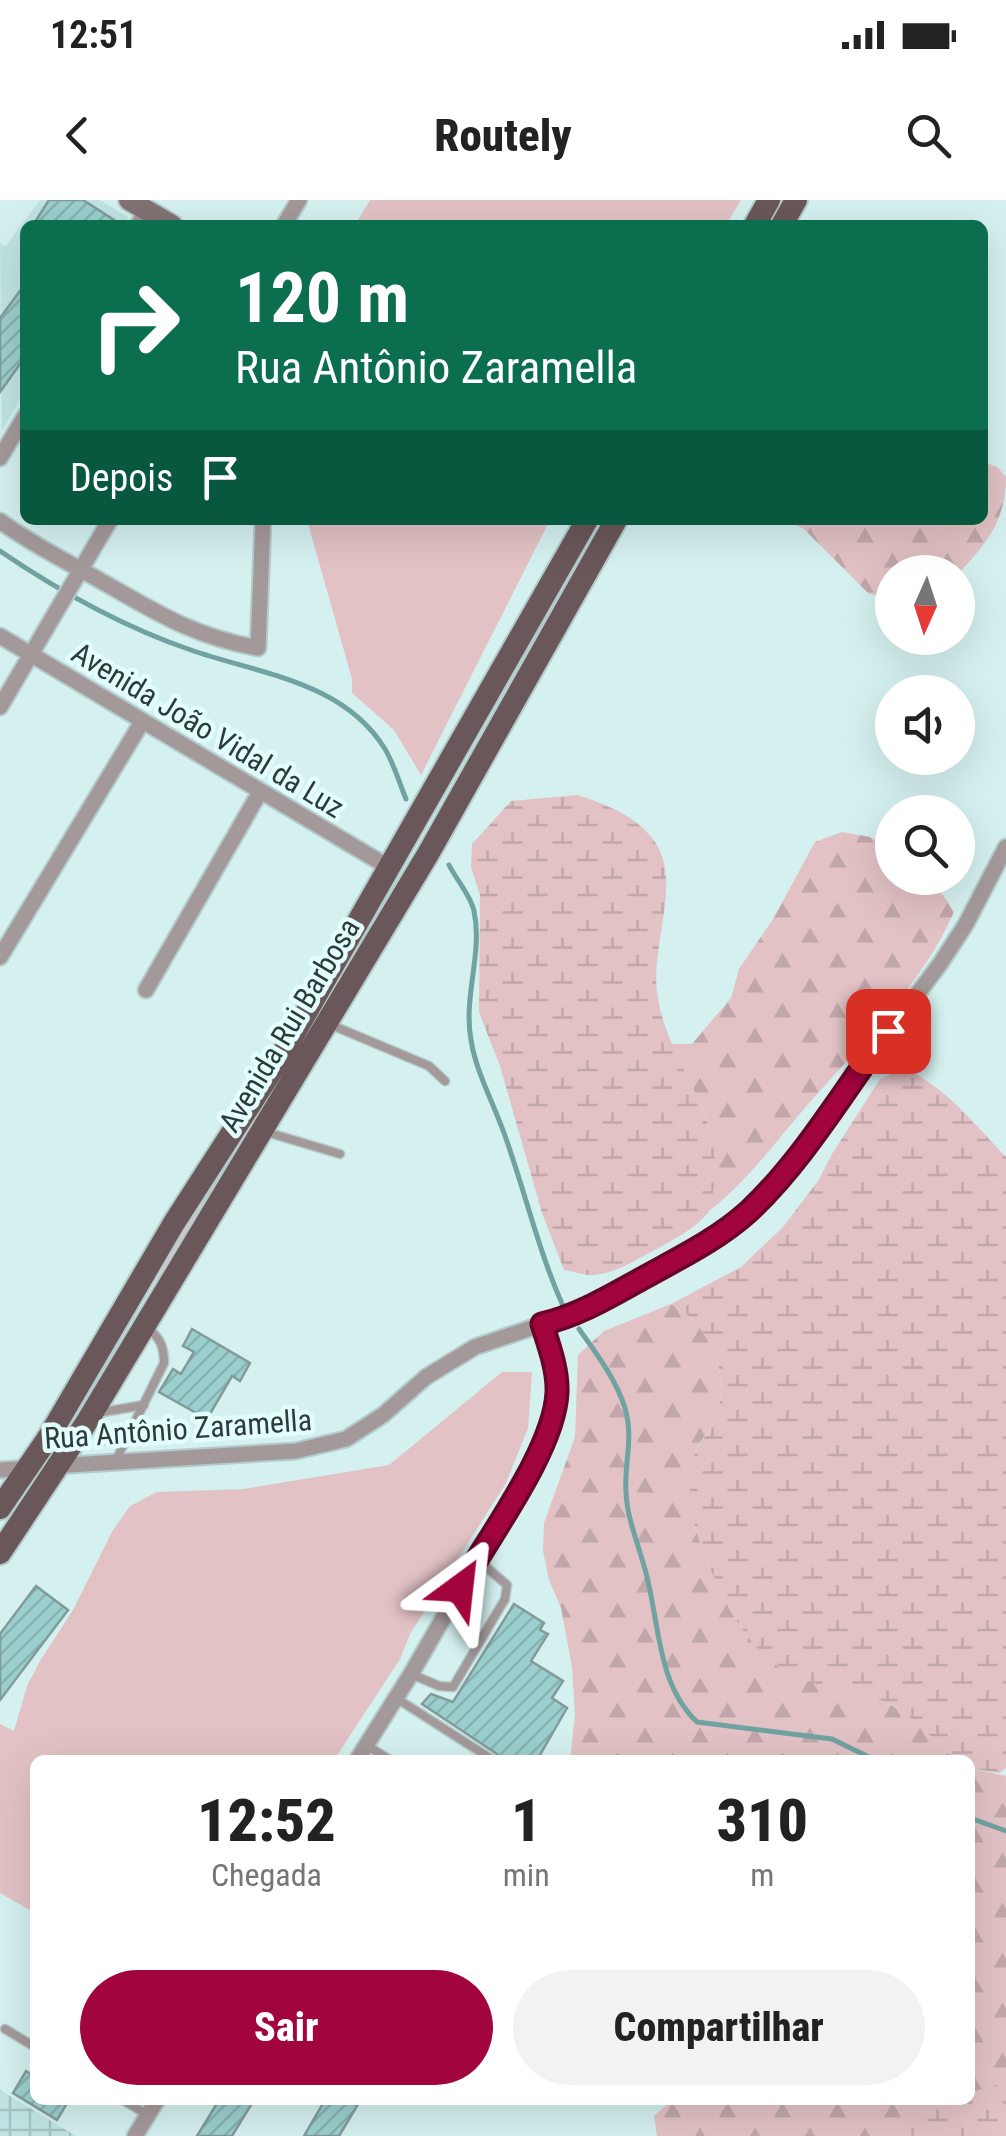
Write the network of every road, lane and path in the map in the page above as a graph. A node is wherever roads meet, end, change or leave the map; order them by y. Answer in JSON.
{"nodes":[{"id":1,"x":20,"y":424,"type":"edge"},
{"id":2,"x":0,"y":458,"type":"edge"},
{"id":3,"x":0,"y":521,"type":"edge"},
{"id":4,"x":107,"y":525,"type":"edge"},
{"id":5,"x":263,"y":525,"type":"edge"},
{"id":6,"x":584,"y":525,"type":"edge"},
{"id":7,"x":613,"y":525,"type":"edge"},
{"id":8,"x":78,"y":576,"type":"junction"},
{"id":9,"x":0,"y":636,"type":"edge"},
{"id":10,"x":30,"y":656,"type":"junction"},
{"id":11,"x":0,"y":707,"type":"edge"},
{"id":12,"x":142,"y":722,"type":"junction"},
{"id":13,"x":260,"y":792,"type":"junction"},
{"id":14,"x":1006,"y":847,"type":"edge"},
{"id":15,"x":390,"y":868,"type":"junction"},
{"id":16,"x":0,"y":957,"type":"edge"},
{"id":17,"x":146,"y":990,"type":"dead end"},
{"id":18,"x":326,"y":1023,"type":"junction"},
{"id":19,"x":445,"y":1082,"type":"dead end"},
{"id":20,"x":261,"y":1130,"type":"junction"},
{"id":21,"x":340,"y":1154,"type":"dead end"},
{"id":22,"x":144,"y":1324,"type":"junction"},
{"id":23,"x":542,"y":1324,"type":"junction"},
{"id":24,"x":144,"y":1405,"type":"junction"},
{"id":25,"x":98,"y":1420,"type":"junction"},
{"id":26,"x":106,"y":1442,"type":"dead end"},
{"id":27,"x":115,"y":1462,"type":"junction"},
{"id":28,"x":60,"y":1466,"type":"junction"},
{"id":29,"x":28,"y":1468,"type":"junction"},
{"id":30,"x":0,"y":1470,"type":"edge"},
{"id":31,"x":0,"y":1508,"type":"edge"},
{"id":32,"x":0,"y":1554,"type":"edge"},
{"id":33,"x":476,"y":1559,"type":"junction"},
{"id":34,"x":411,"y":1674,"type":"junction"},
{"id":35,"x":394,"y":1698,"type":"junction"},
{"id":36,"x":366,"y":1745,"type":"junction"},
{"id":37,"x":360,"y":1755,"type":"edge"},
{"id":38,"x":382,"y":1755,"type":"edge"},
{"id":39,"x":486,"y":1755,"type":"edge"},
{"id":40,"x":5,"y":2029,"type":"dead end"},
{"id":41,"x":30,"y":2044,"type":"edge"},
{"id":42,"x":131,"y":2105,"type":"edge"},
{"id":43,"x":154,"y":2105,"type":"edge"},
{"id":44,"x":148,"y":2115,"type":"junction"},
{"id":45,"x":136,"y":2136,"type":"edge"}],
"edges":[{"from":1,"to":2,"type":"street"},
{"from":3,"to":8,"type":"street"},
{"from":4,"to":8,"type":"street"},
{"from":5,"to":8,"type":"street"},
{"from":6,"to":15,"type":"main road","name":"Avenida Rui Barbosa"},
{"from":7,"to":18,"type":"main road","name":"Avenida Rui Barbosa"},
{"from":8,"to":10,"type":"street"},
{"from":9,"to":10,"type":"street","name":"Avenida João Vidal da Luz"},
{"from":10,"to":11,"type":"street"},
{"from":10,"to":12,"type":"street","name":"Avenida João Vidal da Luz"},
{"from":12,"to":13,"type":"street","name":"Avenida João Vidal da Luz"},
{"from":12,"to":16,"type":"street"},
{"from":13,"to":15,"type":"street","name":"Avenida João Vidal da Luz"},
{"from":13,"to":17,"type":"street"},
{"from":14,"to":23,"type":"street","name":"Rua Antônio Zaramella"},
{"from":15,"to":29,"type":"main road","name":"Avenida Rui Barbosa"},
{"from":18,"to":19,"type":"lane"},
{"from":18,"to":20,"type":"main road","name":"Avenida Rui Barbosa"},
{"from":20,"to":21,"type":"lane"},
{"from":20,"to":22,"type":"main road","name":"Avenida Rui Barbosa"},
{"from":22,"to":24,"type":"lane"},
{"from":22,"to":25,"type":"main road","name":"Avenida Rui Barbosa"},
{"from":23,"to":27,"type":"street","name":"Rua Antônio Zaramella"},
{"from":23,"to":33,"type":"street"},
{"from":24,"to":25,"type":"lane"},
{"from":24,"to":27,"type":"lane"},
{"from":25,"to":26,"type":"path"},
{"from":25,"to":28,"type":"main road","name":"Avenida Rui Barbosa"},
{"from":27,"to":28,"type":"street","name":"Rua Antônio Zaramella"},
{"from":28,"to":29,"type":"street","name":"Rua Antônio Zaramella"},
{"from":28,"to":32,"type":"main road","name":"Avenida Rui Barbosa"},
{"from":29,"to":30,"type":"street","name":"Rua Antônio Zaramella"},
{"from":29,"to":31,"type":"main road","name":"Avenida Rui Barbosa"},
{"from":33,"to":34,"type":"street"},
{"from":33,"to":34,"type":"lane"},
{"from":34,"to":35,"type":"street"},
{"from":35,"to":36,"type":"street"},
{"from":35,"to":39,"type":"lane"},
{"from":36,"to":37,"type":"street"},
{"from":36,"to":38,"type":"lane"},
{"from":40,"to":41,"type":"lane"},
{"from":42,"to":44,"type":"lane"},
{"from":43,"to":44,"type":"street"},
{"from":44,"to":45,"type":"street"}]}
